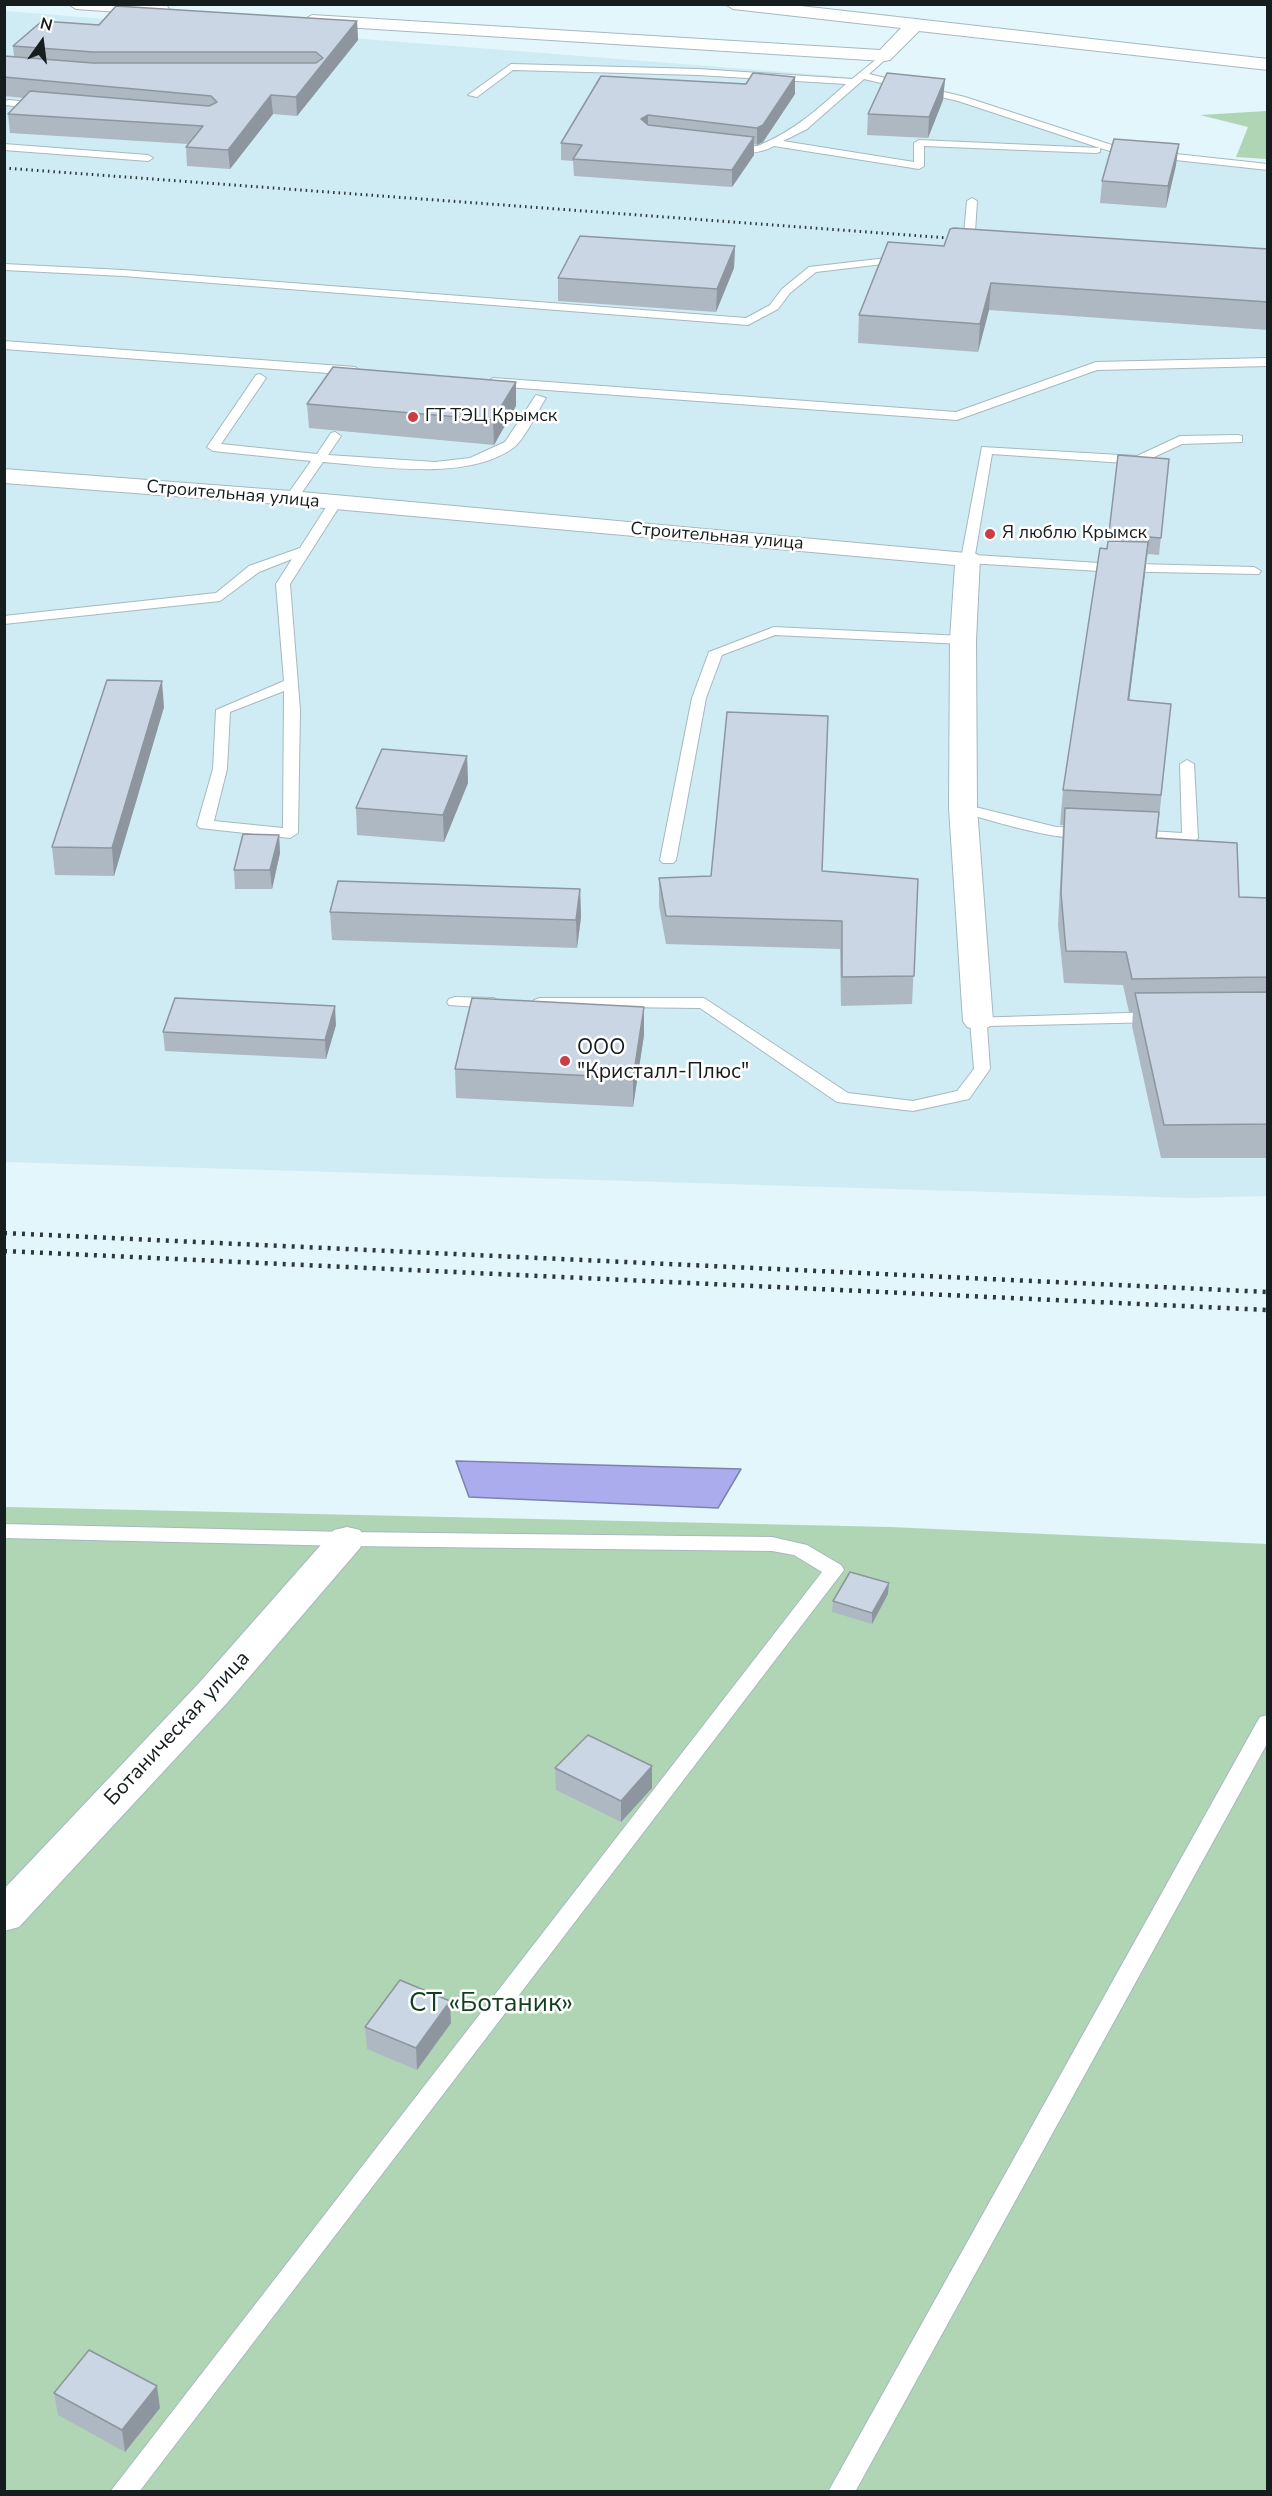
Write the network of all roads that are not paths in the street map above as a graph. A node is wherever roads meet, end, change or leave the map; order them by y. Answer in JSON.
{"nodes":[{"id":1,"x":76,"y":4,"type":"edge"},
{"id":2,"x":733,"y":4,"type":"edge"},
{"id":3,"x":174,"y":11,"type":"edge"},
{"id":4,"x":292,"y":19,"type":"edge"},
{"id":5,"x":914,"y":26,"type":"junction"},
{"id":6,"x":884,"y":56,"type":"junction"},
{"id":7,"x":1268,"y":65,"type":"edge"},
{"id":8,"x":859,"y":79,"type":"junction"},
{"id":9,"x":472,"y":95,"type":"dead end"},
{"id":10,"x":6,"y":104,"type":"edge"},
{"id":11,"x":57,"y":107,"type":"edge"},
{"id":12,"x":773,"y":143,"type":"junction"},
{"id":13,"x":715,"y":145,"type":"edge"},
{"id":14,"x":4,"y":147,"type":"edge"},
{"id":15,"x":1110,"y":148,"type":"junction"},
{"id":16,"x":147,"y":158,"type":"dead end"},
{"id":17,"x":1268,"y":167,"type":"edge"},
{"id":18,"x":972,"y":201,"type":"dead end"},
{"id":19,"x":945,"y":251,"type":"edge"},
{"id":20,"x":911,"y":258,"type":"edge"},
{"id":21,"x":4,"y":267,"type":"edge"},
{"id":22,"x":4,"y":345,"type":"edge"},
{"id":23,"x":1268,"y":362,"type":"edge"},
{"id":24,"x":374,"y":373,"type":"edge"},
{"id":25,"x":260,"y":378,"type":"dead end"},
{"id":26,"x":481,"y":381,"type":"edge"},
{"id":27,"x":540,"y":398,"type":"dead end"},
{"id":28,"x":335,"y":436,"type":"dead end"},
{"id":29,"x":1238,"y":439,"type":"dead end"},
{"id":30,"x":320,"y":458,"type":"junction"},
{"id":31,"x":4,"y":476,"type":"edge"},
{"id":32,"x":291,"y":498,"type":"junction"},
{"id":33,"x":335,"y":504,"type":"junction"},
{"id":34,"x":303,"y":551,"type":"junction"},
{"id":35,"x":968,"y":559,"type":"junction"},
{"id":36,"x":1254,"y":571,"type":"dead end"},
{"id":37,"x":4,"y":620,"type":"edge"},
{"id":38,"x":963,"y":640,"type":"junction"},
{"id":39,"x":291,"y":683,"type":"junction"},
{"id":40,"x":1186,"y":764,"type":"dead end"},
{"id":41,"x":963,"y":808,"type":"junction"},
{"id":42,"x":668,"y":860,"type":"dead end"},
{"id":43,"x":455,"y":1002,"type":"dead end"},
{"id":44,"x":1170,"y":1017,"type":"edge"},
{"id":45,"x":978,"y":1022,"type":"junction"},
{"id":46,"x":4,"y":1531,"type":"edge"},
{"id":47,"x":347,"y":1539,"type":"junction"},
{"id":48,"x":1268,"y":1722,"type":"edge"},
{"id":49,"x":4,"y":1916,"type":"edge"},
{"id":50,"x":123,"y":2492,"type":"edge"},
{"id":51,"x":841,"y":2492,"type":"edge"}],
"edges":[{"from":1,"to":3,"type":"street"},
{"from":2,"to":5,"type":"street"},
{"from":4,"to":6,"type":"street"},
{"from":5,"to":6,"type":"street"},
{"from":5,"to":7,"type":"street"},
{"from":6,"to":8,"type":"lane"},
{"from":8,"to":9,"type":"lane"},
{"from":8,"to":12,"type":"lane"},
{"from":8,"to":15,"type":"lane"},
{"from":10,"to":11,"type":"lane"},
{"from":12,"to":13,"type":"lane"},
{"from":12,"to":15,"type":"lane"},
{"from":14,"to":16,"type":"lane"},
{"from":15,"to":17,"type":"lane"},
{"from":18,"to":19,"type":"lane"},
{"from":20,"to":21,"type":"lane"},
{"from":22,"to":24,"type":"lane"},
{"from":23,"to":26,"type":"lane"},
{"from":25,"to":30,"type":"lane"},
{"from":27,"to":30,"type":"lane"},
{"from":28,"to":30,"type":"lane"},
{"from":29,"to":35,"type":"lane"},
{"from":30,"to":32,"type":"lane"},
{"from":31,"to":32,"type":"street","name":"Строительная улица"},
{"from":32,"to":33,"type":"street","name":"Строительная улица"},
{"from":33,"to":34,"type":"lane"},
{"from":33,"to":35,"type":"street","name":"Строительная улица"},
{"from":34,"to":37,"type":"lane"},
{"from":34,"to":39,"type":"lane"},
{"from":35,"to":36,"type":"lane"},
{"from":35,"to":38,"type":"street"},
{"from":38,"to":41,"type":"street"},
{"from":38,"to":42,"type":"lane"},
{"from":39,"to":39,"type":"lane"},
{"from":40,"to":41,"type":"lane"},
{"from":41,"to":45,"type":"street"},
{"from":43,"to":45,"type":"lane"},
{"from":44,"to":45,"type":"lane"},
{"from":46,"to":47,"type":"lane"},
{"from":47,"to":49,"type":"street","name":"Ботаническая улица"},
{"from":47,"to":50,"type":"lane"},
{"from":48,"to":51,"type":"lane"}]}
